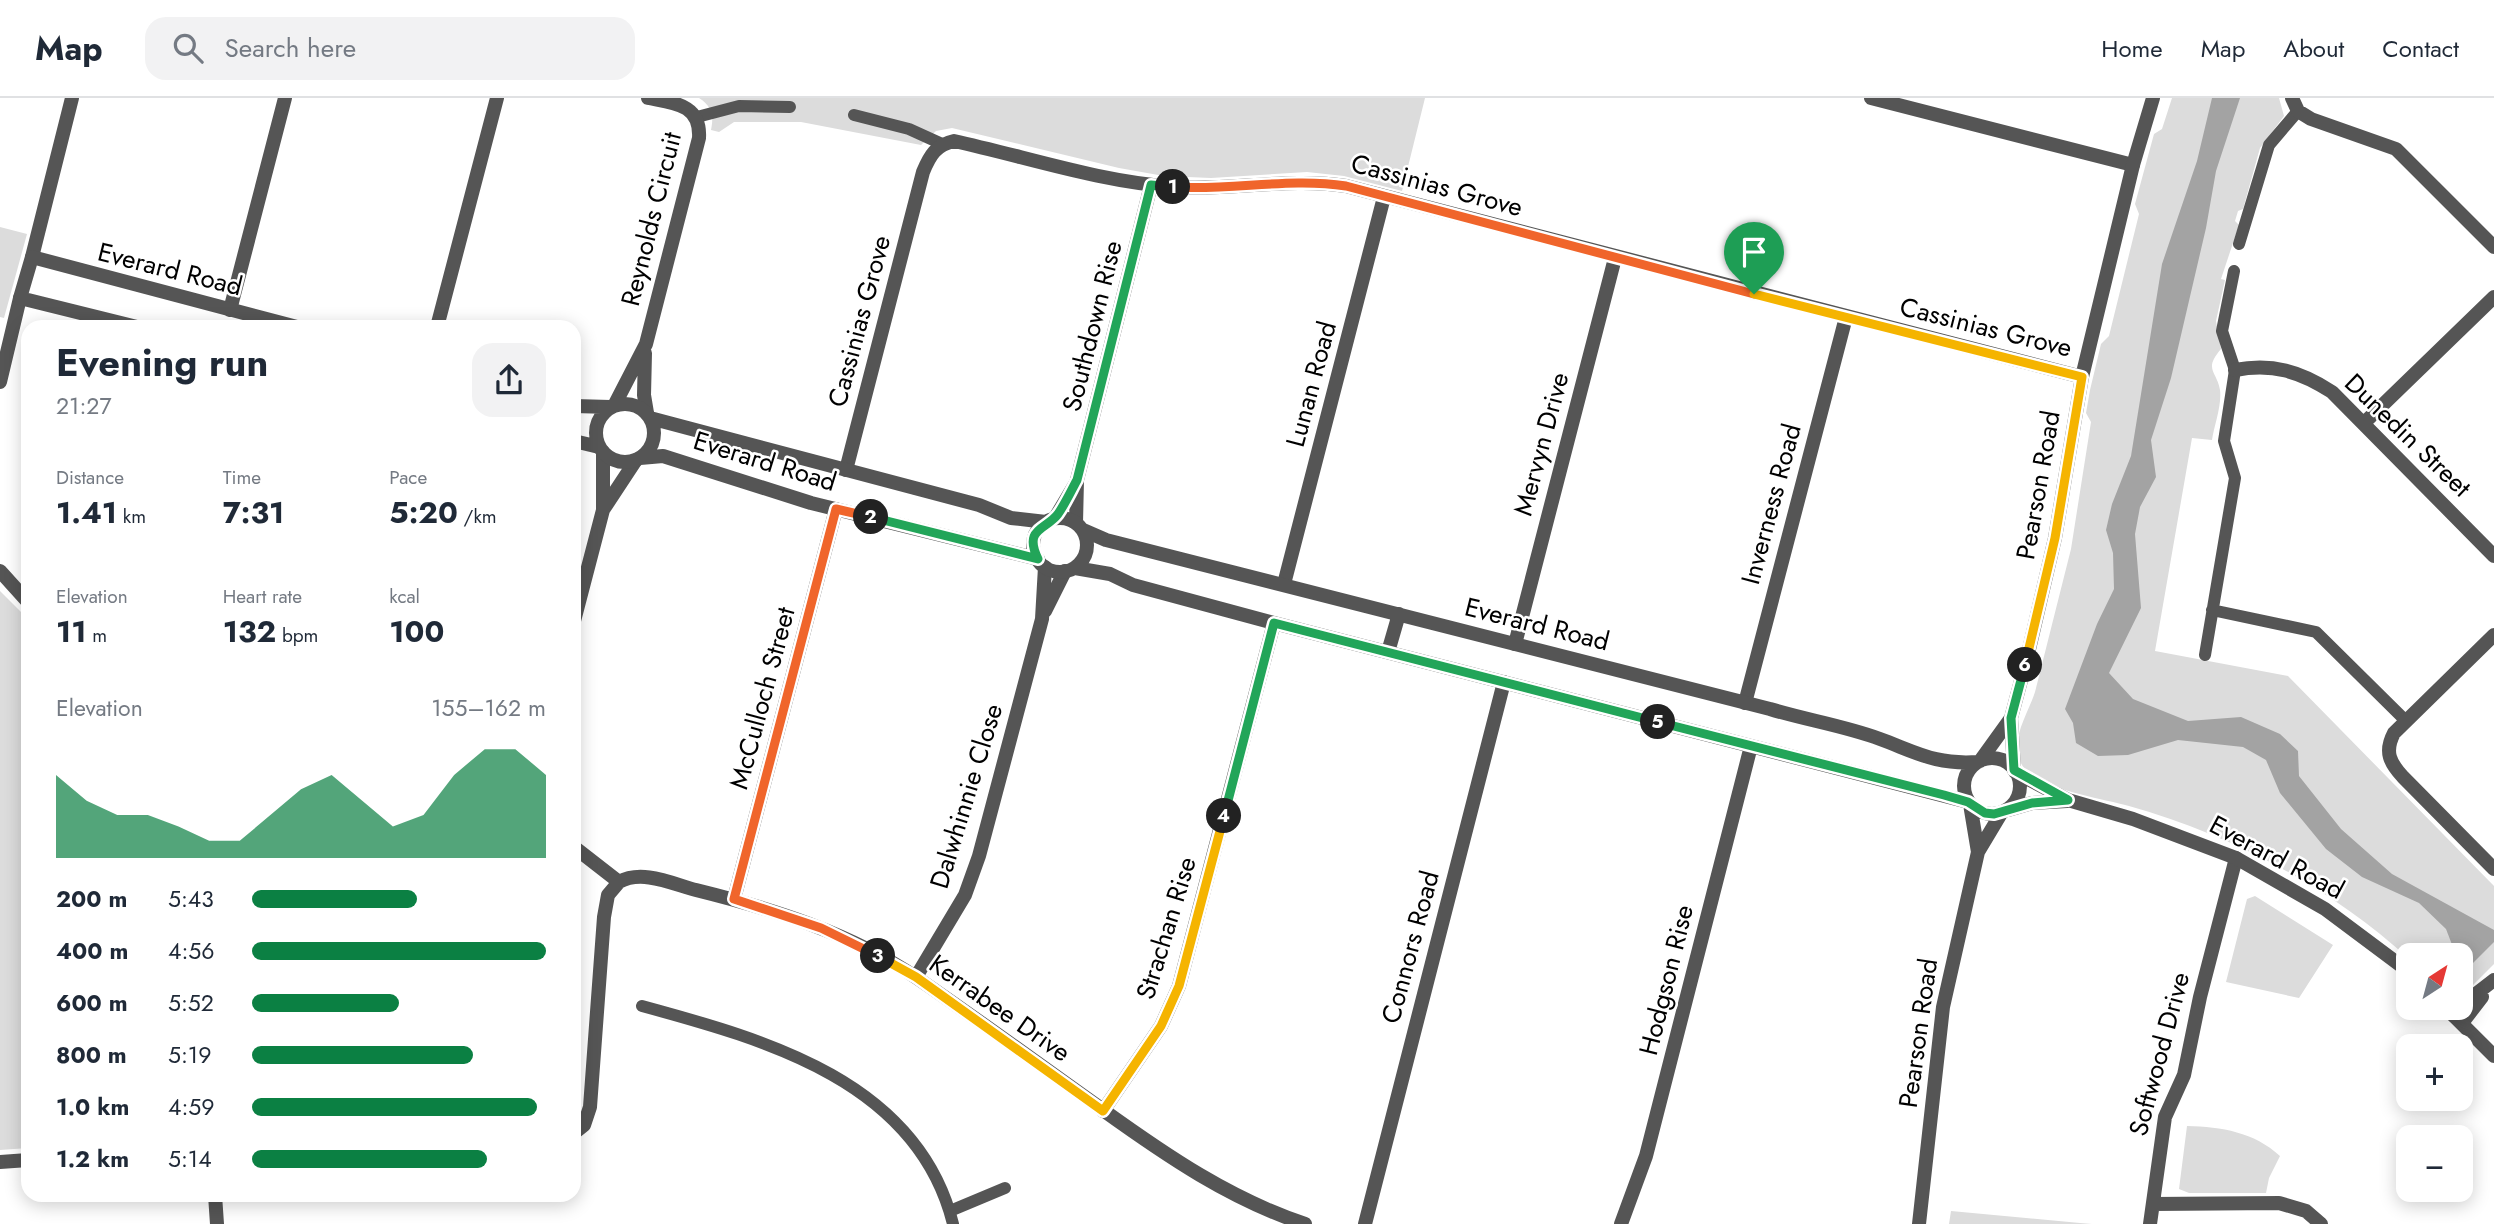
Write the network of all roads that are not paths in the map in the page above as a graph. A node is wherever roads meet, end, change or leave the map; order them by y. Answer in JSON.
{"nodes":[{"id":1,"x":72,"y":98,"type":"edge"},
{"id":2,"x":285,"y":98,"type":"edge"},
{"id":3,"x":497,"y":98,"type":"edge"},
{"id":4,"x":648,"y":98,"type":"edge"},
{"id":5,"x":1871,"y":98,"type":"edge"},
{"id":6,"x":2153,"y":98,"type":"edge"},
{"id":7,"x":2295,"y":104,"type":"edge"},
{"id":8,"x":790,"y":107,"type":"dead end"},
{"id":9,"x":854,"y":115,"type":"dead end"},
{"id":10,"x":697,"y":117,"type":"junction"},
{"id":11,"x":942,"y":144,"type":"junction"},
{"id":12,"x":2133,"y":165,"type":"junction"},
{"id":13,"x":1151,"y":185,"type":"junction"},
{"id":14,"x":1384,"y":197,"type":"junction"},
{"id":15,"x":2239,"y":244,"type":"dead end"},
{"id":16,"x":2494,"y":247,"type":"edge"},
{"id":17,"x":32,"y":257,"type":"junction"},
{"id":18,"x":1615,"y":258,"type":"junction"},
{"id":19,"x":2234,"y":271,"type":"dead end"},
{"id":20,"x":2494,"y":297,"type":"edge"},
{"id":21,"x":20,"y":298,"type":"junction"},
{"id":22,"x":230,"y":310,"type":"junction"},
{"id":23,"x":1846,"y":317,"type":"junction"},
{"id":24,"x":109,"y":320,"type":"edge"},
{"id":25,"x":269,"y":320,"type":"edge"},
{"id":26,"x":439,"y":320,"type":"edge"},
{"id":27,"x":646,"y":344,"type":"junction"},
{"id":28,"x":2235,"y":370,"type":"junction"},
{"id":29,"x":2082,"y":377,"type":"junction"},
{"id":30,"x":0,"y":382,"type":"edge"},
{"id":31,"x":581,"y":406,"type":"edge"},
{"id":32,"x":613,"y":406,"type":"junction"},
{"id":33,"x":649,"y":415,"type":"junction"},
{"id":34,"x":2364,"y":423,"type":"junction"},
{"id":35,"x":581,"y":443,"type":"edge"},
{"id":36,"x":601,"y":450,"type":"junction"},
{"id":37,"x":638,"y":459,"type":"junction"},
{"id":38,"x":846,"y":470,"type":"junction"},
{"id":39,"x":1077,"y":480,"type":"junction"},
{"id":40,"x":836,"y":509,"type":"junction"},
{"id":41,"x":603,"y":510,"type":"junction"},
{"id":42,"x":1051,"y":520,"type":"junction"},
{"id":43,"x":1080,"y":526,"type":"junction"},
{"id":44,"x":2494,"y":556,"type":"edge"},
{"id":45,"x":1041,"y":563,"type":"junction"},
{"id":46,"x":1070,"y":570,"type":"junction"},
{"id":47,"x":0,"y":571,"type":"edge"},
{"id":48,"x":1284,"y":584,"type":"junction"},
{"id":49,"x":21,"y":594,"type":"edge"},
{"id":50,"x":581,"y":594,"type":"edge"},
{"id":51,"x":2212,"y":610,"type":"junction"},
{"id":52,"x":1399,"y":614,"type":"junction"},
{"id":53,"x":1042,"y":619,"type":"junction"},
{"id":54,"x":1274,"y":623,"type":"junction"},
{"id":55,"x":2494,"y":635,"type":"edge"},
{"id":56,"x":1515,"y":643,"type":"junction"},
{"id":57,"x":1388,"y":652,"type":"junction"},
{"id":58,"x":2205,"y":654,"type":"dead end"},
{"id":59,"x":1504,"y":682,"type":"junction"},
{"id":60,"x":1745,"y":703,"type":"junction"},
{"id":61,"x":2011,"y":718,"type":"junction"},
{"id":62,"x":2406,"y":721,"type":"junction"},
{"id":63,"x":1751,"y":746,"type":"junction"},
{"id":64,"x":1979,"y":761,"type":"junction"},
{"id":65,"x":2015,"y":771,"type":"junction"},
{"id":66,"x":2068,"y":800,"type":"junction"},
{"id":67,"x":1969,"y":803,"type":"junction"},
{"id":68,"x":2003,"y":812,"type":"junction"},
{"id":69,"x":581,"y":852,"type":"edge"},
{"id":70,"x":1979,"y":852,"type":"junction"},
{"id":71,"x":2236,"y":858,"type":"junction"},
{"id":72,"x":2494,"y":869,"type":"edge"},
{"id":73,"x":619,"y":882,"type":"junction"},
{"id":74,"x":734,"y":899,"type":"junction"},
{"id":75,"x":2396,"y":962,"type":"edge"},
{"id":76,"x":916,"y":977,"type":"junction"},
{"id":77,"x":2491,"y":983,"type":"edge"},
{"id":78,"x":2473,"y":996,"type":"edge"},
{"id":79,"x":642,"y":1006,"type":"dead end"},
{"id":80,"x":2458,"y":1020,"type":"edge"},
{"id":81,"x":2494,"y":1056,"type":"edge"},
{"id":82,"x":1103,"y":1111,"type":"junction"},
{"id":83,"x":581,"y":1127,"type":"edge"},
{"id":84,"x":21,"y":1160,"type":"edge"},
{"id":85,"x":0,"y":1162,"type":"edge"},
{"id":86,"x":1005,"y":1188,"type":"dead end"},
{"id":87,"x":215,"y":1202,"type":"edge"},
{"id":88,"x":2153,"y":1204,"type":"junction"},
{"id":89,"x":951,"y":1217,"type":"edge"},
{"id":90,"x":217,"y":1224,"type":"edge"},
{"id":91,"x":1305,"y":1224,"type":"edge"},
{"id":92,"x":1365,"y":1224,"type":"edge"},
{"id":93,"x":1620,"y":1224,"type":"edge"},
{"id":94,"x":1919,"y":1224,"type":"edge"},
{"id":95,"x":2150,"y":1224,"type":"edge"},
{"id":96,"x":2321,"y":1224,"type":"edge"}],
"edges":[{"from":1,"to":17,"type":"street"},
{"from":2,"to":22,"type":"street"},
{"from":3,"to":26,"type":"street"},
{"from":4,"to":10,"type":"street","name":"Reynolds Circuit"},
{"from":5,"to":12,"type":"street"},
{"from":6,"to":12,"type":"street","name":"Pearson Road"},
{"from":7,"to":15,"type":"lane"},
{"from":7,"to":16,"type":"street"},
{"from":8,"to":10,"type":"lane"},
{"from":9,"to":11,"type":"lane"},
{"from":10,"to":27,"type":"street","name":"Reynolds Circuit"},
{"from":11,"to":13,"type":"street","name":"Cassinias Grove"},
{"from":11,"to":38,"type":"street","name":"Cassinias Grove"},
{"from":12,"to":29,"type":"street","name":"Pearson Road"},
{"from":13,"to":14,"type":"street","name":"Cassinias Grove"},
{"from":13,"to":39,"type":"street","name":"Southdown Rise"},
{"from":14,"to":18,"type":"street","name":"Cassinias Grove"},
{"from":14,"to":48,"type":"street","name":"Lunan Road"},
{"from":17,"to":21,"type":"street"},
{"from":17,"to":22,"type":"street","name":"Everard Road"},
{"from":18,"to":23,"type":"street","name":"Cassinias Grove"},
{"from":18,"to":56,"type":"street","name":"Mervyn Drive"},
{"from":19,"to":28,"type":"lane"},
{"from":20,"to":34,"type":"street"},
{"from":21,"to":24,"type":"street"},
{"from":21,"to":30,"type":"street"},
{"from":22,"to":25,"type":"street","name":"Everard Road"},
{"from":23,"to":29,"type":"street","name":"Cassinias Grove"},
{"from":23,"to":60,"type":"street","name":"Inverness Road"},
{"from":27,"to":32,"type":"street","name":"Reynolds Circuit"},
{"from":27,"to":33,"type":"street","name":"Reynolds Circuit"},
{"from":28,"to":34,"type":"street","name":"Dunedin Street"},
{"from":28,"to":51,"type":"lane"},
{"from":29,"to":61,"type":"street","name":"Pearson Road"},
{"from":31,"to":32,"type":"street"},
{"from":32,"to":33,"type":"street"},
{"from":32,"to":36,"type":"street"},
{"from":33,"to":37,"type":"street"},
{"from":33,"to":38,"type":"street","name":"Everard Road"},
{"from":34,"to":44,"type":"street","name":"Dunedin Street"},
{"from":35,"to":36,"type":"street"},
{"from":36,"to":37,"type":"street"},
{"from":36,"to":41,"type":"street"},
{"from":37,"to":40,"type":"street","name":"Everard Road"},
{"from":37,"to":41,"type":"street"},
{"from":38,"to":42,"type":"street","name":"Everard Road"},
{"from":39,"to":42,"type":"street","name":"Southdown Rise"},
{"from":39,"to":43,"type":"street","name":"Southdown Rise"},
{"from":40,"to":45,"type":"street","name":"Everard Road"},
{"from":40,"to":74,"type":"street","name":"McCulloch Street"},
{"from":41,"to":50,"type":"street"},
{"from":42,"to":43,"type":"street"},
{"from":42,"to":45,"type":"street"},
{"from":43,"to":46,"type":"street"},
{"from":43,"to":48,"type":"street","name":"Everard Road"},
{"from":45,"to":46,"type":"street"},
{"from":45,"to":53,"type":"street","name":"Dalwhinnie Close"},
{"from":46,"to":53,"type":"street","name":"Dalwhinnie Close"},
{"from":46,"to":54,"type":"street"},
{"from":47,"to":49,"type":"street"},
{"from":48,"to":52,"type":"street","name":"Everard Road"},
{"from":51,"to":58,"type":"lane"},
{"from":51,"to":62,"type":"lane"},
{"from":52,"to":56,"type":"street","name":"Everard Road"},
{"from":52,"to":57,"type":"street"},
{"from":53,"to":76,"type":"street","name":"Dalwhinnie Close"},
{"from":54,"to":57,"type":"street"},
{"from":54,"to":82,"type":"street","name":"Strachan Rise"},
{"from":55,"to":62,"type":"street"},
{"from":56,"to":60,"type":"street","name":"Everard Road"},
{"from":57,"to":59,"type":"street"},
{"from":59,"to":63,"type":"street"},
{"from":59,"to":92,"type":"street","name":"Connors Road"},
{"from":60,"to":64,"type":"street","name":"Everard Road"},
{"from":61,"to":64,"type":"street","name":"Pearson Road"},
{"from":61,"to":65,"type":"street","name":"Pearson Road"},
{"from":62,"to":72,"type":"street"},
{"from":63,"to":67,"type":"street"},
{"from":63,"to":93,"type":"street","name":"Hodgson Rise"},
{"from":64,"to":65,"type":"street"},
{"from":64,"to":67,"type":"street"},
{"from":65,"to":66,"type":"street","name":"Everard Road"},
{"from":65,"to":68,"type":"street"},
{"from":66,"to":68,"type":"street","name":"Everard Road"},
{"from":66,"to":71,"type":"street","name":"Everard Road"},
{"from":67,"to":68,"type":"street"},
{"from":67,"to":70,"type":"street","name":"Pearson Road"},
{"from":68,"to":70,"type":"street","name":"Pearson Road"},
{"from":69,"to":73,"type":"street"},
{"from":70,"to":94,"type":"street","name":"Pearson Road"},
{"from":71,"to":75,"type":"street","name":"Everard Road"},
{"from":71,"to":88,"type":"street","name":"Softwood Drive"},
{"from":73,"to":74,"type":"street","name":"Kerrabee Drive"},
{"from":73,"to":83,"type":"street"},
{"from":74,"to":76,"type":"street","name":"Kerrabee Drive"},
{"from":76,"to":82,"type":"street","name":"Kerrabee Drive"},
{"from":77,"to":78,"type":"street"},
{"from":79,"to":89,"type":"lane"},
{"from":80,"to":81,"type":"street"},
{"from":82,"to":91,"type":"street","name":"Kerrabee Drive"},
{"from":84,"to":85,"type":"street"},
{"from":86,"to":89,"type":"lane"},
{"from":87,"to":90,"type":"street"},
{"from":88,"to":95,"type":"street","name":"Softwood Drive"},
{"from":88,"to":96,"type":"street"}]}
